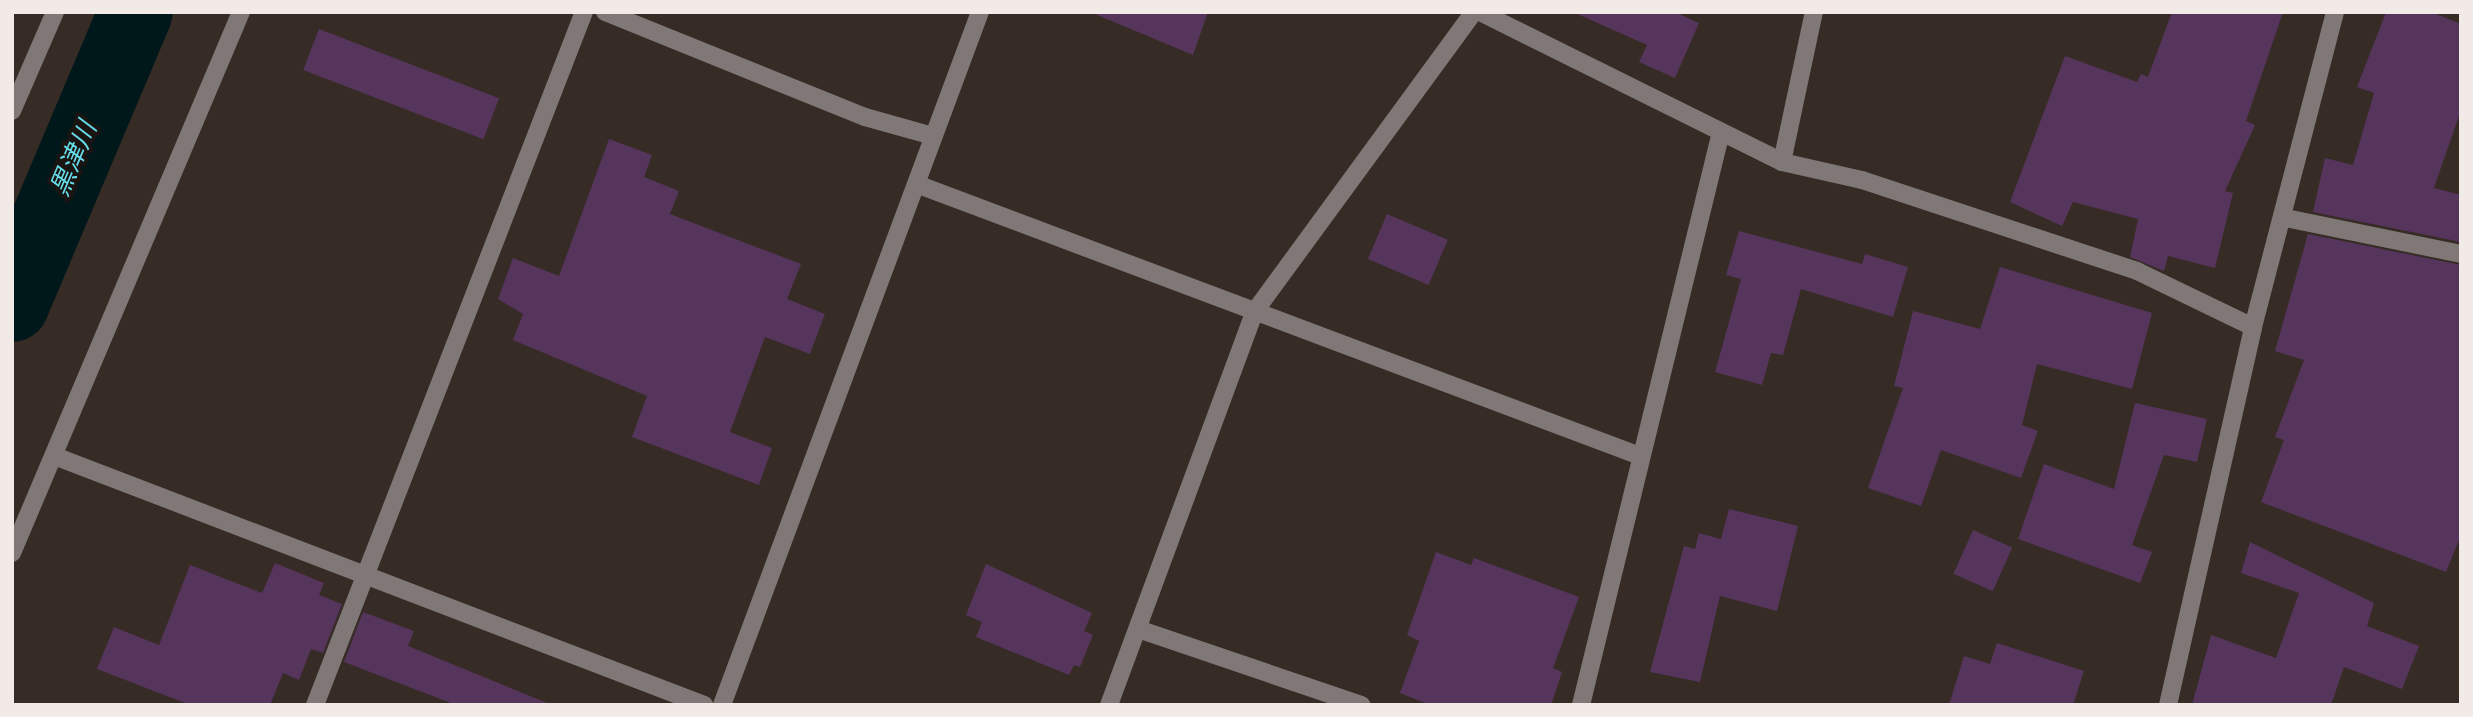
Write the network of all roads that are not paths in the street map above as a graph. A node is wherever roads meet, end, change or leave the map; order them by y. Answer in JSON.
{"nodes":[{"id":1,"x":55,"y":12,"type":"edge"},
{"id":2,"x":241,"y":12,"type":"edge"},
{"id":3,"x":584,"y":12,"type":"edge"},
{"id":4,"x":605,"y":12,"type":"edge"},
{"id":5,"x":980,"y":12,"type":"edge"},
{"id":6,"x":1474,"y":12,"type":"edge"},
{"id":7,"x":1480,"y":12,"type":"edge"},
{"id":8,"x":1814,"y":12,"type":"edge"},
{"id":9,"x":2335,"y":12,"type":"edge"},
{"id":10,"x":12,"y":111,"type":"edge"},
{"id":11,"x":933,"y":136,"type":"junction"},
{"id":12,"x":1720,"y":136,"type":"junction"},
{"id":13,"x":1782,"y":162,"type":"junction"},
{"id":14,"x":919,"y":185,"type":"junction"},
{"id":15,"x":2286,"y":218,"type":"junction"},
{"id":16,"x":2461,"y":254,"type":"edge"},
{"id":17,"x":1255,"y":311,"type":"junction"},
{"id":18,"x":2253,"y":327,"type":"junction"},
{"id":19,"x":1640,"y":456,"type":"junction"},
{"id":20,"x":57,"y":457,"type":"junction"},
{"id":21,"x":12,"y":553,"type":"edge"},
{"id":22,"x":370,"y":575,"type":"junction"},
{"id":23,"x":1138,"y":629,"type":"junction"},
{"id":24,"x":315,"y":705,"type":"edge"},
{"id":25,"x":704,"y":705,"type":"edge"},
{"id":26,"x":722,"y":705,"type":"edge"},
{"id":27,"x":1109,"y":705,"type":"edge"},
{"id":28,"x":1361,"y":705,"type":"edge"},
{"id":29,"x":1581,"y":705,"type":"edge"},
{"id":30,"x":2168,"y":705,"type":"edge"}],
"edges":[{"from":1,"to":10,"type":"street"},
{"from":2,"to":20,"type":"street"},
{"from":3,"to":22,"type":"street"},
{"from":4,"to":11,"type":"street"},
{"from":5,"to":11,"type":"street"},
{"from":6,"to":17,"type":"street"},
{"from":7,"to":12,"type":"street"},
{"from":8,"to":13,"type":"street"},
{"from":9,"to":15,"type":"street"},
{"from":11,"to":14,"type":"street"},
{"from":12,"to":13,"type":"street"},
{"from":12,"to":19,"type":"street"},
{"from":13,"to":18,"type":"street"},
{"from":14,"to":17,"type":"street"},
{"from":14,"to":26,"type":"street"},
{"from":15,"to":16,"type":"street"},
{"from":15,"to":18,"type":"street"},
{"from":17,"to":19,"type":"street"},
{"from":17,"to":23,"type":"street"},
{"from":18,"to":30,"type":"street"},
{"from":19,"to":29,"type":"street"},
{"from":20,"to":21,"type":"street"},
{"from":20,"to":22,"type":"street"},
{"from":22,"to":24,"type":"street"},
{"from":22,"to":25,"type":"street"},
{"from":23,"to":27,"type":"street"},
{"from":23,"to":28,"type":"street"}]}
